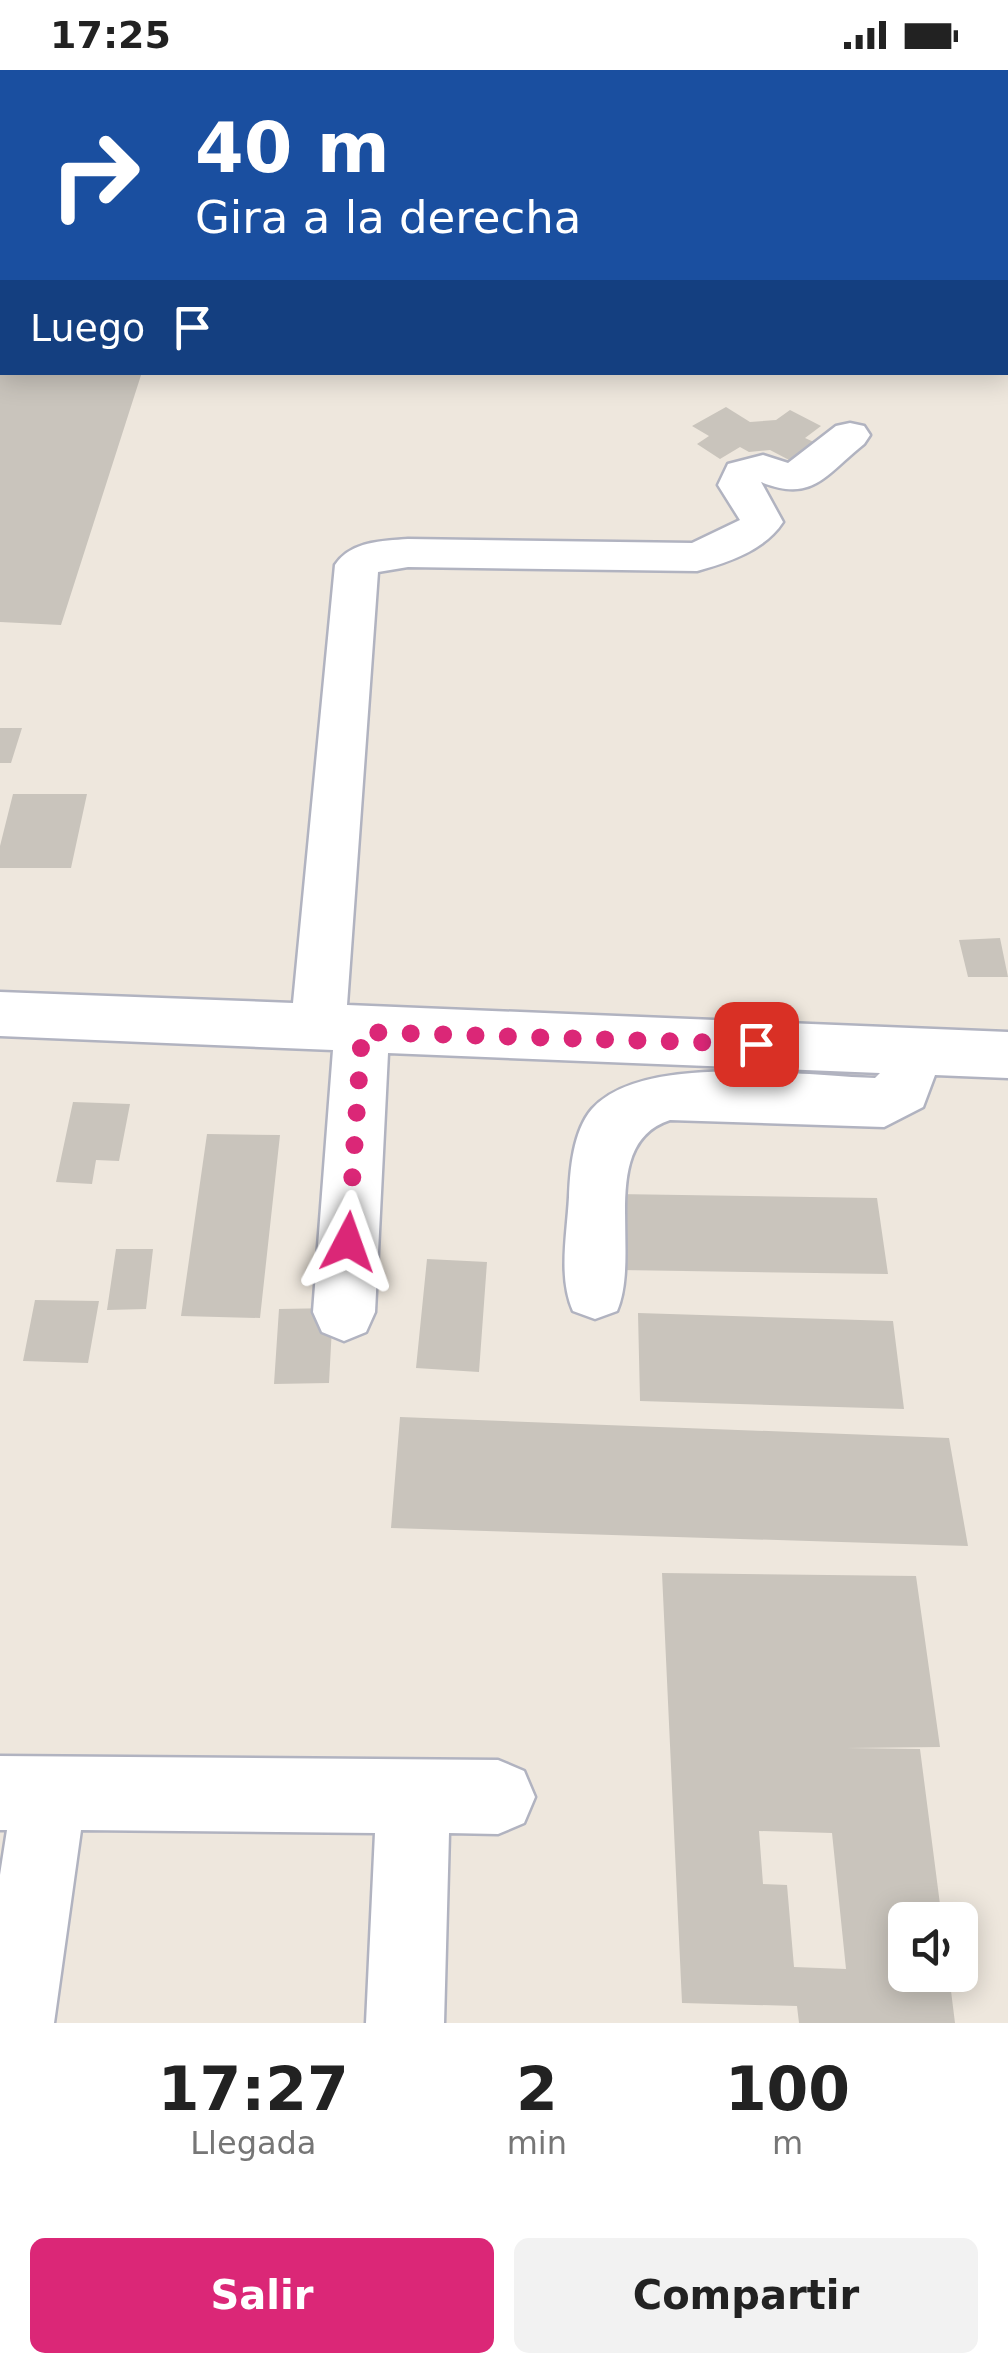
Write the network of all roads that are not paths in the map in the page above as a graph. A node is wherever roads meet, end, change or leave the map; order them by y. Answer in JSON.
{"nodes":[{"id":1,"x":850,"y":435,"type":"dead end"},
{"id":2,"x":1,"y":1017,"type":"edge"},
{"id":3,"x":340,"y":1030,"type":"junction"},
{"id":4,"x":914,"y":1050,"type":"junction"},
{"id":5,"x":1008,"y":1055,"type":"edge"},
{"id":6,"x":596,"y":1290,"type":"dead end"},
{"id":7,"x":344,"y":1312,"type":"dead end"},
{"id":8,"x":25,"y":1793,"type":"edge"},
{"id":9,"x":413,"y":1796,"type":"junction"},
{"id":10,"x":498,"y":1797,"type":"dead end"},
{"id":11,"x":15,"y":2023,"type":"edge"},
{"id":12,"x":405,"y":2023,"type":"edge"}],
"edges":[{"from":1,"to":3,"type":"street"},
{"from":2,"to":3,"type":"street"},
{"from":3,"to":4,"type":"street"},
{"from":3,"to":7,"type":"street"},
{"from":4,"to":5,"type":"street"},
{"from":4,"to":6,"type":"street"},
{"from":8,"to":9,"type":"street"},
{"from":8,"to":11,"type":"street"},
{"from":9,"to":10,"type":"street"},
{"from":9,"to":12,"type":"street"}]}
